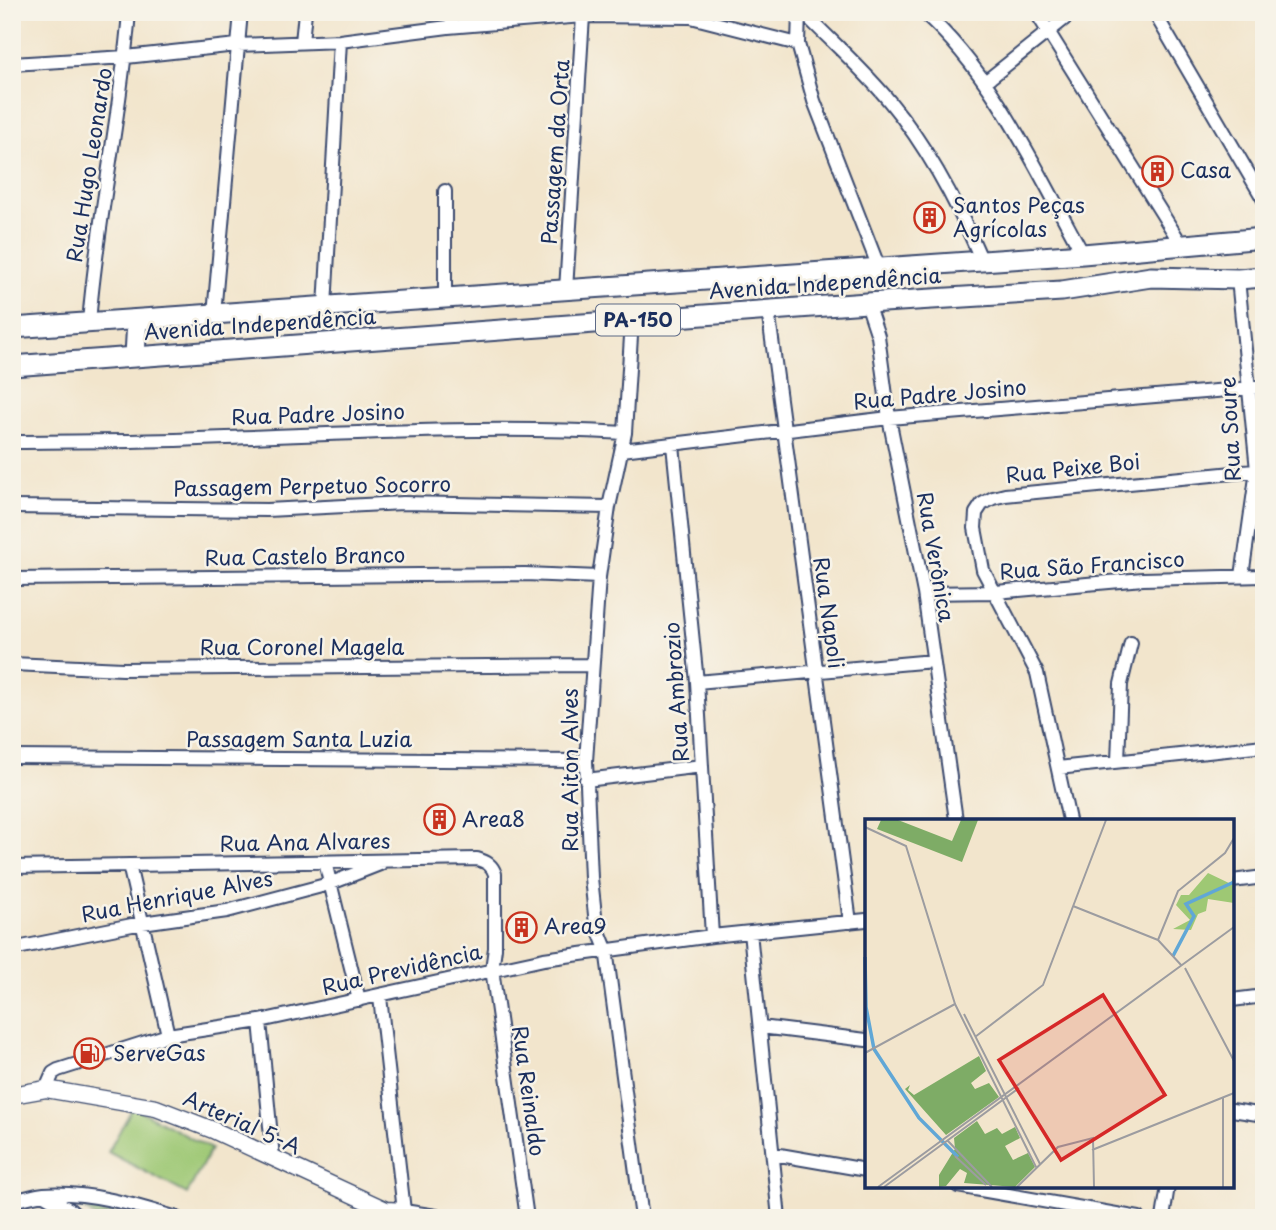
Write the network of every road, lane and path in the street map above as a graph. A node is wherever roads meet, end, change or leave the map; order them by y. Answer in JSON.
{"nodes":[{"id":1,"x":129,"y":12,"type":"edge"},
{"id":2,"x":241,"y":12,"type":"edge"},
{"id":3,"x":306,"y":12,"type":"edge"},
{"id":4,"x":801,"y":12,"type":"edge"},
{"id":5,"x":923,"y":12,"type":"edge"},
{"id":6,"x":1037,"y":12,"type":"edge"},
{"id":7,"x":1073,"y":12,"type":"edge"},
{"id":8,"x":1154,"y":12,"type":"edge"},
{"id":9,"x":1259,"y":12,"type":"edge"},
{"id":10,"x":607,"y":14,"type":"edge"},
{"id":11,"x":583,"y":16,"type":"junction"},
{"id":12,"x":1264,"y":20,"type":"edge"},
{"id":13,"x":1049,"y":30,"type":"junction"},
{"id":14,"x":340,"y":41,"type":"junction"},
{"id":15,"x":302,"y":42,"type":"junction"},
{"id":16,"x":798,"y":44,"type":"junction"},
{"id":17,"x":237,"y":45,"type":"junction"},
{"id":18,"x":125,"y":57,"type":"junction"},
{"id":19,"x":12,"y":64,"type":"edge"},
{"id":20,"x":985,"y":82,"type":"junction"},
{"id":21,"x":445,"y":191,"type":"dead end"},
{"id":22,"x":1264,"y":200,"type":"edge"},
{"id":23,"x":1264,"y":238,"type":"edge"},
{"id":24,"x":1181,"y":244,"type":"junction"},
{"id":25,"x":1083,"y":254,"type":"junction"},
{"id":26,"x":982,"y":261,"type":"junction"},
{"id":27,"x":879,"y":268,"type":"junction"},
{"id":28,"x":1264,"y":277,"type":"edge"},
{"id":29,"x":1238,"y":279,"type":"junction"},
{"id":30,"x":566,"y":290,"type":"junction"},
{"id":31,"x":445,"y":298,"type":"junction"},
{"id":32,"x":867,"y":303,"type":"junction"},
{"id":33,"x":325,"y":307,"type":"junction"},
{"id":34,"x":768,"y":310,"type":"junction"},
{"id":35,"x":214,"y":314,"type":"junction"},
{"id":36,"x":136,"y":320,"type":"junction"},
{"id":37,"x":632,"y":320,"type":"junction"},
{"id":38,"x":89,"y":323,"type":"junction"},
{"id":39,"x":12,"y":328,"type":"edge"},
{"id":40,"x":135,"y":356,"type":"junction"},
{"id":41,"x":12,"y":366,"type":"edge"},
{"id":42,"x":1264,"y":387,"type":"edge"},
{"id":43,"x":1250,"y":388,"type":"junction"},
{"id":44,"x":889,"y":418,"type":"junction"},
{"id":45,"x":784,"y":430,"type":"junction"},
{"id":46,"x":625,"y":433,"type":"junction"},
{"id":47,"x":12,"y":442,"type":"edge"},
{"id":48,"x":673,"y":445,"type":"junction"},
{"id":49,"x":622,"y":450,"type":"junction"},
{"id":50,"x":1260,"y":470,"type":"edge"},
{"id":51,"x":14,"y":507,"type":"edge"},
{"id":52,"x":609,"y":507,"type":"junction"},
{"id":53,"x":1242,"y":576,"type":"junction"},
{"id":54,"x":1264,"y":576,"type":"edge"},
{"id":55,"x":599,"y":578,"type":"junction"},
{"id":56,"x":12,"y":579,"type":"edge"},
{"id":57,"x":996,"y":592,"type":"junction"},
{"id":58,"x":924,"y":593,"type":"junction"},
{"id":59,"x":1130,"y":643,"type":"dead end"},
{"id":60,"x":933,"y":661,"type":"junction"},
{"id":61,"x":12,"y":664,"type":"edge"},
{"id":62,"x":592,"y":664,"type":"junction"},
{"id":63,"x":817,"y":672,"type":"junction"},
{"id":64,"x":697,"y":682,"type":"junction"},
{"id":65,"x":1264,"y":746,"type":"edge"},
{"id":66,"x":12,"y":757,"type":"edge"},
{"id":67,"x":586,"y":761,"type":"junction"},
{"id":68,"x":1118,"y":761,"type":"junction"},
{"id":69,"x":702,"y":765,"type":"junction"},
{"id":70,"x":1058,"y":768,"type":"junction"},
{"id":71,"x":586,"y":780,"type":"junction"},
{"id":72,"x":956,"y":819,"type":"edge"},
{"id":73,"x":1069,"y":819,"type":"edge"},
{"id":74,"x":387,"y":861,"type":"junction"},
{"id":75,"x":325,"y":862,"type":"junction"},
{"id":76,"x":129,"y":865,"type":"junction"},
{"id":77,"x":12,"y":867,"type":"edge"},
{"id":78,"x":1264,"y":877,"type":"edge"},
{"id":79,"x":1234,"y":881,"type":"edge"},
{"id":80,"x":329,"y":884,"type":"junction"},
{"id":81,"x":865,"y":920,"type":"edge"},
{"id":82,"x":850,"y":922,"type":"junction"},
{"id":83,"x":142,"y":923,"type":"junction"},
{"id":84,"x":750,"y":932,"type":"junction"},
{"id":85,"x":712,"y":936,"type":"junction"},
{"id":86,"x":12,"y":949,"type":"edge"},
{"id":87,"x":606,"y":949,"type":"junction"},
{"id":88,"x":492,"y":969,"type":"junction"},
{"id":89,"x":380,"y":996,"type":"junction"},
{"id":90,"x":1264,"y":996,"type":"edge"},
{"id":91,"x":359,"y":1000,"type":"junction"},
{"id":92,"x":1234,"y":1000,"type":"edge"},
{"id":93,"x":260,"y":1021,"type":"junction"},
{"id":94,"x":761,"y":1027,"type":"junction"},
{"id":95,"x":168,"y":1035,"type":"junction"},
{"id":96,"x":865,"y":1040,"type":"edge"},
{"id":97,"x":46,"y":1089,"type":"junction"},
{"id":98,"x":12,"y":1095,"type":"edge"},
{"id":99,"x":1234,"y":1110,"type":"edge"},
{"id":100,"x":1264,"y":1115,"type":"edge"},
{"id":101,"x":774,"y":1154,"type":"junction"},
{"id":102,"x":273,"y":1158,"type":"junction"},
{"id":103,"x":865,"y":1171,"type":"edge"},
{"id":104,"x":969,"y":1188,"type":"edge"},
{"id":105,"x":1168,"y":1188,"type":"edge"},
{"id":106,"x":43,"y":1194,"type":"junction"},
{"id":107,"x":12,"y":1201,"type":"edge"},
{"id":108,"x":392,"y":1214,"type":"edge"},
{"id":109,"x":79,"y":1218,"type":"edge"},
{"id":110,"x":177,"y":1218,"type":"edge"},
{"id":111,"x":449,"y":1218,"type":"edge"},
{"id":112,"x":527,"y":1218,"type":"edge"},
{"id":113,"x":642,"y":1218,"type":"edge"},
{"id":114,"x":779,"y":1218,"type":"edge"},
{"id":115,"x":1139,"y":1218,"type":"edge"},
{"id":116,"x":1163,"y":1218,"type":"edge"}],
"edges":[{"from":1,"to":18,"type":"street","name":"Rua Hugo Leonardo"},
{"from":2,"to":17,"type":"street"},
{"from":3,"to":15,"type":"street"},
{"from":4,"to":16,"type":"street"},
{"from":4,"to":26,"type":"street"},
{"from":5,"to":20,"type":"street"},
{"from":6,"to":13,"type":"street"},
{"from":7,"to":13,"type":"street"},
{"from":8,"to":22,"type":"street"},
{"from":9,"to":12,"type":"street"},
{"from":10,"to":11,"type":"street"},
{"from":10,"to":16,"type":"street"},
{"from":11,"to":14,"type":"street"},
{"from":11,"to":30,"type":"street","name":"Passagem da Orta"},
{"from":13,"to":20,"type":"street"},
{"from":13,"to":24,"type":"street"},
{"from":14,"to":15,"type":"street"},
{"from":14,"to":33,"type":"street"},
{"from":15,"to":17,"type":"street"},
{"from":16,"to":27,"type":"street"},
{"from":17,"to":18,"type":"street"},
{"from":17,"to":35,"type":"street"},
{"from":18,"to":19,"type":"street"},
{"from":18,"to":38,"type":"street","name":"Rua Hugo Leonardo"},
{"from":20,"to":25,"type":"street"},
{"from":21,"to":31,"type":"street"},
{"from":23,"to":24,"type":"main road","name":"Avenida Independência","number":"PA-150"},
{"from":24,"to":25,"type":"main road","name":"Avenida Independência","number":"PA-150"},
{"from":25,"to":26,"type":"main road","name":"Avenida Independência","number":"PA-150"},
{"from":26,"to":27,"type":"main road","name":"Avenida Independência","number":"PA-150"},
{"from":27,"to":30,"type":"main road","name":"Avenida Independência","number":"PA-150"},
{"from":28,"to":29,"type":"main road","name":"Avenida Independência","number":"PA-150"},
{"from":29,"to":32,"type":"main road","name":"Avenida Independência","number":"PA-150"},
{"from":29,"to":43,"type":"street","name":"Rua Soure"},
{"from":30,"to":31,"type":"main road","name":"Avenida Independência","number":"PA-150"},
{"from":31,"to":33,"type":"main road","name":"Avenida Independência","number":"PA-150"},
{"from":32,"to":34,"type":"main road","name":"Avenida Independência","number":"PA-150"},
{"from":32,"to":44,"type":"street","name":"Rua Verônica"},
{"from":33,"to":35,"type":"main road","name":"Avenida Independência","number":"PA-150"},
{"from":34,"to":37,"type":"main road","name":"Avenida Independência","number":"PA-150"},
{"from":34,"to":45,"type":"street","name":"Rua Napoli"},
{"from":35,"to":36,"type":"main road","name":"Avenida Independência","number":"PA-150"},
{"from":36,"to":38,"type":"main road","name":"Avenida Independência","number":"PA-150"},
{"from":36,"to":40,"type":"main road"},
{"from":37,"to":40,"type":"main road","name":"Avenida Independência","number":"PA-150"},
{"from":37,"to":46,"type":"street","name":"Rua Aiton Alves"},
{"from":38,"to":39,"type":"main road","name":"Avenida Independência","number":"PA-150"},
{"from":40,"to":41,"type":"main road","name":"Avenida Independência","number":"PA-150"},
{"from":42,"to":43,"type":"street","name":"Rua Padre Josino"},
{"from":43,"to":44,"type":"street","name":"Rua Padre Josino"},
{"from":43,"to":50,"type":"street","name":"Rua Soure"},
{"from":44,"to":45,"type":"street","name":"Rua Padre Josino"},
{"from":44,"to":58,"type":"street","name":"Rua Verônica"},
{"from":45,"to":48,"type":"street","name":"Rua Padre Josino"},
{"from":45,"to":63,"type":"street","name":"Rua Napoli"},
{"from":46,"to":47,"type":"street","name":"Rua Padre Josino"},
{"from":46,"to":49,"type":"street","name":"Rua Aiton Alves"},
{"from":48,"to":49,"type":"street","name":"Rua Padre Josino"},
{"from":48,"to":64,"type":"street","name":"Rua Ambrozio"},
{"from":49,"to":52,"type":"street","name":"Rua Aiton Alves"},
{"from":50,"to":53,"type":"street","name":"Rua Soure"},
{"from":50,"to":57,"type":"street","name":"Rua Peixe Boi"},
{"from":51,"to":52,"type":"street","name":"Passagem Perpetuo Socorro"},
{"from":52,"to":55,"type":"street","name":"Rua Aiton Alves"},
{"from":53,"to":54,"type":"street","name":"Rua São Francisco"},
{"from":53,"to":57,"type":"street","name":"Rua São Francisco"},
{"from":55,"to":56,"type":"street","name":"Rua Castelo Branco"},
{"from":55,"to":62,"type":"street","name":"Rua Aiton Alves"},
{"from":57,"to":58,"type":"street","name":"Rua São Francisco"},
{"from":57,"to":70,"type":"street","name":"Rua Peixe Boi"},
{"from":58,"to":60,"type":"street","name":"Rua Verônica"},
{"from":59,"to":68,"type":"street"},
{"from":60,"to":63,"type":"street"},
{"from":60,"to":72,"type":"street","name":"Rua Verônica"},
{"from":61,"to":62,"type":"street","name":"Rua Coronel Magela"},
{"from":62,"to":67,"type":"street","name":"Rua Aiton Alves"},
{"from":63,"to":64,"type":"street"},
{"from":63,"to":82,"type":"street","name":"Rua Napoli"},
{"from":64,"to":69,"type":"street","name":"Rua Ambrozio"},
{"from":65,"to":68,"type":"street"},
{"from":66,"to":67,"type":"street","name":"Passagem Santa Luzia"},
{"from":67,"to":71,"type":"street","name":"Rua Aiton Alves"},
{"from":68,"to":70,"type":"street"},
{"from":69,"to":71,"type":"street"},
{"from":69,"to":85,"type":"street","name":"Rua Ambrozio"},
{"from":70,"to":73,"type":"street","name":"Rua Peixe Boi"},
{"from":71,"to":87,"type":"street","name":"Rua Aiton Alves"},
{"from":74,"to":75,"type":"street","name":"Rua Ana Alvares"},
{"from":74,"to":80,"type":"street","name":"Rua Henrique Alves"},
{"from":74,"to":88,"type":"street","name":"Rua Ana Alvares"},
{"from":75,"to":76,"type":"street","name":"Rua Ana Alvares"},
{"from":75,"to":80,"type":"street"},
{"from":76,"to":77,"type":"street","name":"Rua Ana Alvares"},
{"from":76,"to":83,"type":"street"},
{"from":78,"to":79,"type":"street"},
{"from":80,"to":83,"type":"street","name":"Rua Henrique Alves"},
{"from":80,"to":91,"type":"street"},
{"from":81,"to":82,"type":"street","name":"Rua Previdência"},
{"from":82,"to":84,"type":"street","name":"Rua Previdência"},
{"from":83,"to":86,"type":"street","name":"Rua Henrique Alves"},
{"from":83,"to":95,"type":"street"},
{"from":84,"to":85,"type":"street","name":"Rua Previdência"},
{"from":84,"to":94,"type":"street"},
{"from":85,"to":87,"type":"street","name":"Rua Previdência"},
{"from":87,"to":88,"type":"street","name":"Rua Previdência"},
{"from":87,"to":113,"type":"street","name":"Rua Aiton Alves"},
{"from":88,"to":89,"type":"street","name":"Rua Previdência"},
{"from":88,"to":112,"type":"street","name":"Rua Reinaldo"},
{"from":89,"to":91,"type":"street","name":"Rua Previdência"},
{"from":89,"to":108,"type":"street"},
{"from":90,"to":92,"type":"street"},
{"from":91,"to":93,"type":"street","name":"Rua Previdência"},
{"from":93,"to":95,"type":"street","name":"Rua Previdência"},
{"from":93,"to":102,"type":"street"},
{"from":94,"to":96,"type":"street"},
{"from":94,"to":101,"type":"street"},
{"from":95,"to":97,"type":"street","name":"Rua Previdência"},
{"from":97,"to":98,"type":"main road","name":"Arterial 5-A"},
{"from":97,"to":102,"type":"main road","name":"Arterial 5-A"},
{"from":99,"to":100,"type":"street"},
{"from":101,"to":103,"type":"street"},
{"from":101,"to":114,"type":"street"},
{"from":102,"to":108,"type":"main road","name":"Arterial 5-A"},
{"from":104,"to":115,"type":"street"},
{"from":105,"to":116,"type":"street"},
{"from":106,"to":107,"type":"street"},
{"from":106,"to":109,"type":"street"},
{"from":106,"to":110,"type":"street"},
{"from":108,"to":111,"type":"street","name":"Arterial 5-A"}]}
